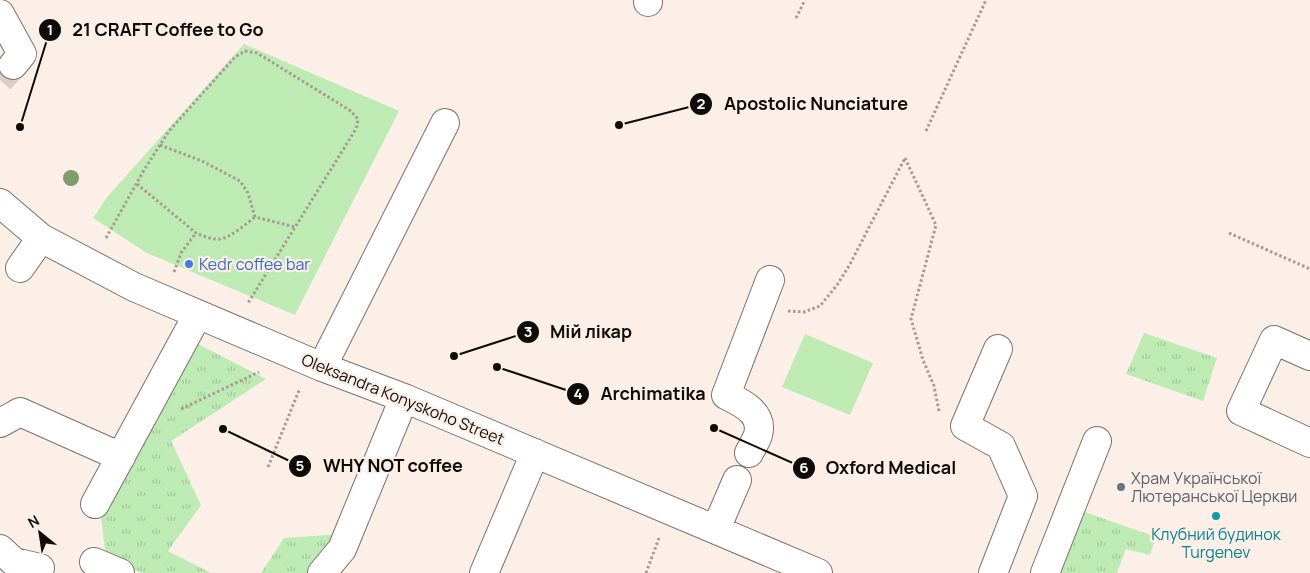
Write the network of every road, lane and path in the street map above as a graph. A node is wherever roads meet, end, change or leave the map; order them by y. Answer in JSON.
{"nodes":[{"id":1,"x":805,"y":0,"type":"edge"},
{"id":2,"x":986,"y":0,"type":"edge"},
{"id":3,"x":0,"y":14,"type":"edge"},
{"id":4,"x":796,"y":18,"type":"dead end"},
{"id":5,"x":13,"y":65,"type":"tunnel mouth"},
{"id":6,"x":445,"y":123,"type":"dead end"},
{"id":7,"x":926,"y":131,"type":"dead end"},
{"id":8,"x":160,"y":145,"type":"junction"},
{"id":9,"x":136,"y":184,"type":"junction"},
{"id":10,"x":0,"y":203,"type":"edge"},
{"id":11,"x":255,"y":217,"type":"junction"},
{"id":12,"x":295,"y":227,"type":"junction"},
{"id":13,"x":1229,"y":232,"type":"dead end"},
{"id":14,"x":196,"y":233,"type":"junction"},
{"id":15,"x":41,"y":238,"type":"junction"},
{"id":16,"x":106,"y":238,"type":"dead end"},
{"id":17,"x":20,"y":268,"type":"dead end"},
{"id":18,"x":1310,"y":269,"type":"edge"},
{"id":19,"x":173,"y":275,"type":"dead end"},
{"id":20,"x":766,"y":290,"type":"joint"},
{"id":21,"x":245,"y":308,"type":"dead end"},
{"id":22,"x":198,"y":314,"type":"junction"},
{"id":23,"x":998,"y":348,"type":"dead end"},
{"id":24,"x":1310,"y":356,"type":"edge"},
{"id":25,"x":263,"y":370,"type":"dead end"},
{"id":26,"x":313,"y":374,"type":"junction"},
{"id":27,"x":934,"y":386,"type":"dead end"},
{"id":28,"x":404,"y":398,"type":"junction"},
{"id":29,"x":180,"y":410,"type":"dead end"},
{"id":30,"x":0,"y":422,"type":"edge"},
{"id":31,"x":1098,"y":441,"type":"dead end"},
{"id":32,"x":1310,"y":443,"type":"edge"},
{"id":33,"x":535,"y":453,"type":"junction"},
{"id":34,"x":749,"y":453,"type":"dead end"},
{"id":35,"x":121,"y":456,"type":"junction"},
{"id":36,"x":268,"y":467,"type":"dead end"},
{"id":37,"x":737,"y":480,"type":"dead end"},
{"id":38,"x":95,"y":504,"type":"dead end"},
{"id":39,"x":716,"y":529,"type":"junction"},
{"id":40,"x":662,"y":530,"type":"dead end"},
{"id":41,"x":0,"y":549,"type":"edge"},
{"id":42,"x":94,"y":562,"type":"dead end"},
{"id":43,"x":773,"y":564,"type":"edge"},
{"id":44,"x":40,"y":568,"type":"dead end"},
{"id":45,"x":120,"y":573,"type":"edge"},
{"id":46,"x":322,"y":573,"type":"edge"},
{"id":47,"x":484,"y":573,"type":"edge"},
{"id":48,"x":646,"y":573,"type":"edge"},
{"id":49,"x":818,"y":573,"type":"edge"},
{"id":50,"x":992,"y":573,"type":"edge"},
{"id":51,"x":1045,"y":573,"type":"edge"}],
"edges":[{"from":1,"to":4,"type":"path"},
{"from":2,"to":7,"type":"path"},
{"from":3,"to":5,"type":"street"},
{"from":6,"to":26,"type":"street"},
{"from":8,"to":9,"type":"path"},
{"from":8,"to":11,"type":"path"},
{"from":8,"to":12,"type":"path"},
{"from":9,"to":14,"type":"path"},
{"from":9,"to":16,"type":"path"},
{"from":10,"to":15,"type":"street","name":"Oleksandra Konyskoho Street"},
{"from":11,"to":12,"type":"path"},
{"from":11,"to":14,"type":"path"},
{"from":12,"to":21,"type":"path"},
{"from":13,"to":18,"type":"path"},
{"from":14,"to":19,"type":"path"},
{"from":15,"to":17,"type":"street"},
{"from":15,"to":22,"type":"street","name":"Oleksandra Konyskoho Street"},
{"from":20,"to":27,"type":"path"},
{"from":20,"to":34,"type":"street"},
{"from":22,"to":26,"type":"street","name":"Oleksandra Konyskoho Street"},
{"from":22,"to":35,"type":"street"},
{"from":23,"to":50,"type":"street"},
{"from":24,"to":32,"type":"street"},
{"from":25,"to":29,"type":"path"},
{"from":26,"to":28,"type":"street","name":"Oleksandra Konyskoho Street"},
{"from":26,"to":36,"type":"path"},
{"from":28,"to":33,"type":"street","name":"Oleksandra Konyskoho Street"},
{"from":28,"to":46,"type":"street"},
{"from":30,"to":35,"type":"street"},
{"from":31,"to":51,"type":"street"},
{"from":33,"to":39,"type":"street","name":"Oleksandra Konyskoho Street"},
{"from":33,"to":47,"type":"street"},
{"from":35,"to":38,"type":"street"},
{"from":37,"to":39,"type":"street"},
{"from":39,"to":43,"type":"street","name":"Oleksandra Konyskoho Street"},
{"from":40,"to":48,"type":"path"},
{"from":41,"to":44,"type":"street"},
{"from":42,"to":45,"type":"street"},
{"from":43,"to":49,"type":"street","name":"Oleksandra Konyskoho Street"}]}
